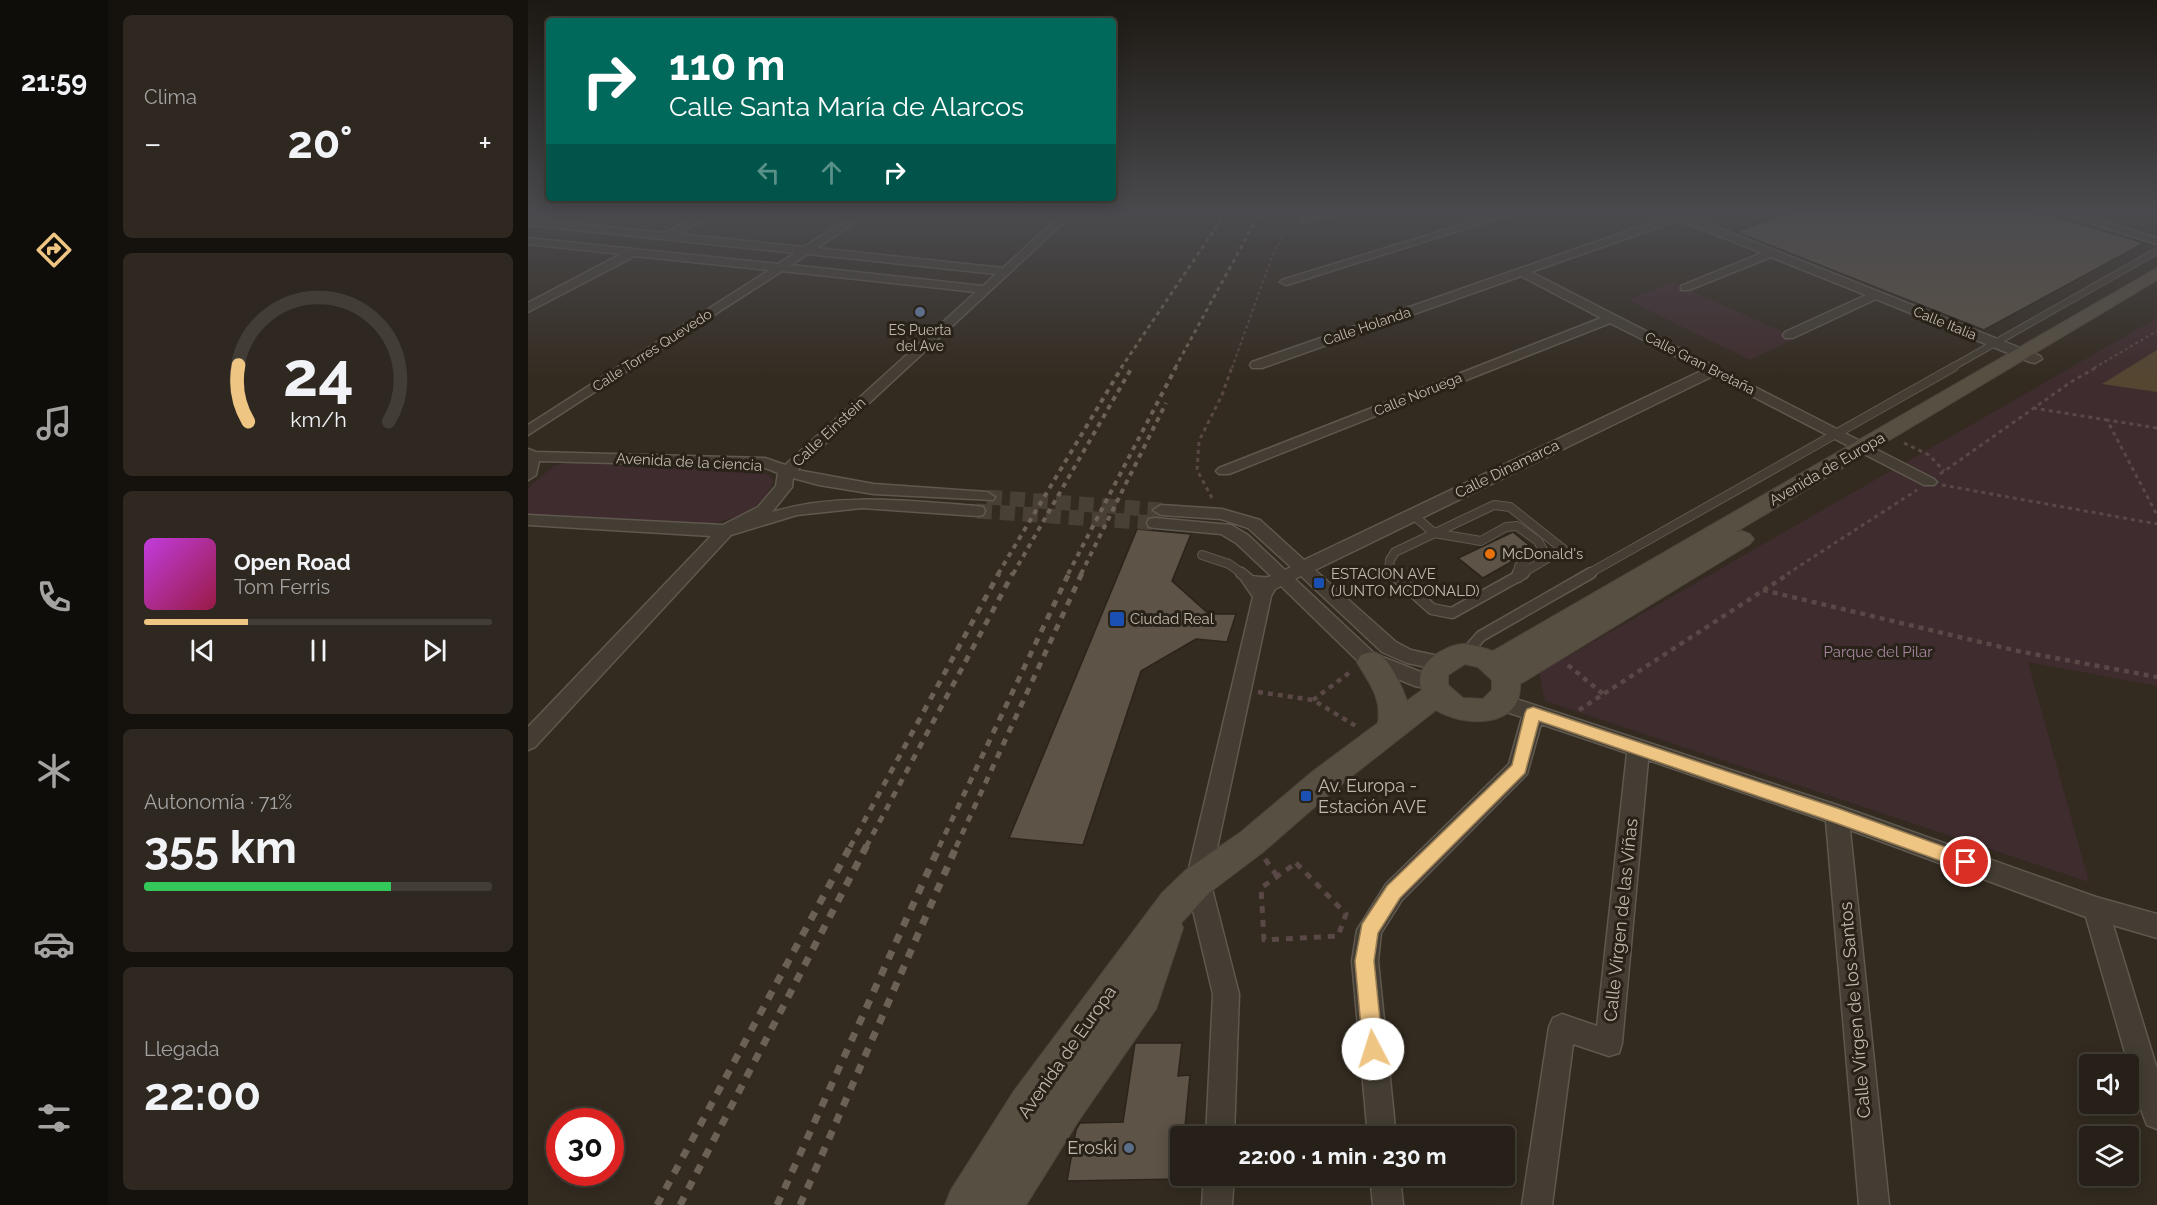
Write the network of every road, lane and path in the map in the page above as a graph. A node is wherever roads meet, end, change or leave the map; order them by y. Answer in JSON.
{"nodes":[{"id":1,"x":605,"y":267,"type":"edge"},
{"id":2,"x":771,"y":267,"type":"edge"},
{"id":3,"x":969,"y":267,"type":"edge"},
{"id":4,"x":1008,"y":267,"type":"edge"},
{"id":5,"x":1268,"y":267,"type":"edge"},
{"id":6,"x":1334,"y":267,"type":"edge"},
{"id":7,"x":1535,"y":267,"type":"edge"},
{"id":8,"x":1736,"y":267,"type":"edge"},
{"id":9,"x":1808,"y":267,"type":"edge"},
{"id":10,"x":2129,"y":267,"type":"edge"},
{"id":11,"x":778,"y":268,"type":"junction"},
{"id":12,"x":1004,"y":271,"type":"junction"},
{"id":13,"x":1522,"y":272,"type":"junction"},
{"id":14,"x":2157,"y":273,"type":"edge"},
{"id":15,"x":1286,"y":282,"type":"dead end"},
{"id":16,"x":2157,"y":285,"type":"edge"},
{"id":17,"x":1685,"y":288,"type":"dead end"},
{"id":18,"x":983,"y":289,"type":"junction"},
{"id":19,"x":1875,"y":295,"type":"junction"},
{"id":20,"x":528,"y":309,"type":"edge"},
{"id":21,"x":1611,"y":318,"type":"junction"},
{"id":22,"x":2157,"y":331,"type":"edge"},
{"id":23,"x":1790,"y":335,"type":"dead end"},
{"id":24,"x":1996,"y":343,"type":"junction"},
{"id":25,"x":2028,"y":357,"type":"junction"},
{"id":26,"x":1257,"y":364,"type":"dead end"},
{"id":27,"x":1714,"y":370,"type":"junction"},
{"id":28,"x":2033,"y":408,"type":"junction"},
{"id":29,"x":2107,"y":420,"type":"junction"},
{"id":30,"x":2157,"y":428,"type":"edge"},
{"id":31,"x":528,"y":431,"type":"edge"},
{"id":32,"x":1838,"y":434,"type":"junction"},
{"id":33,"x":1900,"y":441,"type":"junction"},
{"id":34,"x":1871,"y":451,"type":"junction"},
{"id":35,"x":530,"y":455,"type":"edge"},
{"id":36,"x":1224,"y":471,"type":"dead end"},
{"id":37,"x":1944,"y":471,"type":"junction"},
{"id":38,"x":786,"y":472,"type":"junction"},
{"id":39,"x":528,"y":475,"type":"edge"},
{"id":40,"x":1929,"y":482,"type":"junction"},
{"id":41,"x":987,"y":497,"type":"tunnel mouth"},
{"id":42,"x":977,"y":511,"type":"tunnel mouth"},
{"id":43,"x":1222,"y":514,"type":"junction"},
{"id":44,"x":1412,"y":514,"type":"junction"},
{"id":45,"x":2157,"y":515,"type":"edge"},
{"id":46,"x":528,"y":520,"type":"edge"},
{"id":47,"x":2157,"y":524,"type":"edge"},
{"id":48,"x":725,"y":531,"type":"junction"},
{"id":49,"x":1434,"y":533,"type":"junction"},
{"id":50,"x":1202,"y":555,"type":"dead end"},
{"id":51,"x":1301,"y":567,"type":"junction"},
{"id":52,"x":1518,"y":577,"type":"junction"},
{"id":53,"x":1265,"y":585,"type":"junction"},
{"id":54,"x":1763,"y":590,"type":"junction"},
{"id":55,"x":1553,"y":653,"type":"junction"},
{"id":56,"x":1370,"y":661,"type":"junction"},
{"id":57,"x":1444,"y":673,"type":"junction"},
{"id":58,"x":2157,"y":677,"type":"edge"},
{"id":59,"x":1501,"y":681,"type":"junction"},
{"id":60,"x":1241,"y":689,"type":"junction"},
{"id":61,"x":1603,"y":694,"type":"junction"},
{"id":62,"x":1313,"y":700,"type":"junction"},
{"id":63,"x":1575,"y":712,"type":"dead end"},
{"id":64,"x":1533,"y":713,"type":"junction"},
{"id":65,"x":1384,"y":734,"type":"junction"},
{"id":66,"x":528,"y":741,"type":"edge"},
{"id":67,"x":1638,"y":748,"type":"junction"},
{"id":68,"x":1837,"y":815,"type":"junction"},
{"id":69,"x":1261,"y":888,"type":"joint"},
{"id":70,"x":1186,"y":893,"type":"junction"},
{"id":71,"x":2096,"y":909,"type":"junction"},
{"id":72,"x":2157,"y":926,"type":"edge"},
{"id":73,"x":2157,"y":1115,"type":"edge"},
{"id":74,"x":1220,"y":1126,"type":"edge"},
{"id":75,"x":1381,"y":1126,"type":"edge"},
{"id":76,"x":1218,"y":1186,"type":"edge"},
{"id":77,"x":1386,"y":1186,"type":"edge"},
{"id":78,"x":966,"y":1205,"type":"edge"},
{"id":79,"x":1001,"y":1205,"type":"edge"},
{"id":80,"x":1217,"y":1205,"type":"edge"},
{"id":81,"x":1388,"y":1205,"type":"edge"},
{"id":82,"x":1537,"y":1205,"type":"edge"},
{"id":83,"x":1874,"y":1205,"type":"edge"}],
"edges":[{"from":1,"to":20,"type":"street"},
{"from":2,"to":11,"type":"street"},
{"from":3,"to":12,"type":"street"},
{"from":4,"to":12,"type":"street","name":"Calle Einstein"},
{"from":5,"to":43,"type":"path"},
{"from":6,"to":15,"type":"street"},
{"from":7,"to":13,"type":"street","name":"Calle Holanda"},
{"from":8,"to":17,"type":"street"},
{"from":9,"to":19,"type":"street","name":"Calle Italia"},
{"from":10,"to":24,"type":"lane"},
{"from":11,"to":18,"type":"street"},
{"from":11,"to":31,"type":"street","name":"Calle Torres Quevedo"},
{"from":12,"to":18,"type":"street","name":"Calle Einstein"},
{"from":13,"to":21,"type":"street","name":"Calle Gran Bretaña"},
{"from":13,"to":26,"type":"street","name":"Calle Holanda"},
{"from":14,"to":25,"type":"main road","name":"Avenida de Europa"},
{"from":16,"to":25,"type":"main road","name":"Avenida de Europa"},
{"from":18,"to":38,"type":"street","name":"Calle Einstein"},
{"from":19,"to":23,"type":"street"},
{"from":19,"to":24,"type":"street","name":"Calle Italia"},
{"from":21,"to":27,"type":"street","name":"Calle Gran Bretaña"},
{"from":21,"to":36,"type":"street","name":"Calle Noruega"},
{"from":22,"to":28,"type":"path"},
{"from":24,"to":25,"type":"street","name":"Calle Italia"},
{"from":24,"to":32,"type":"lane"},
{"from":25,"to":33,"type":"main road","name":"Avenida de Europa"},
{"from":25,"to":34,"type":"main road","name":"Avenida de Europa"},
{"from":27,"to":32,"type":"street","name":"Calle Gran Bretaña"},
{"from":27,"to":44,"type":"street","name":"Calle Dinamarca"},
{"from":28,"to":29,"type":"path"},
{"from":28,"to":37,"type":"path"},
{"from":29,"to":30,"type":"path"},
{"from":29,"to":45,"type":"path"},
{"from":32,"to":34,"type":"street","name":"Calle Gran Bretaña"},
{"from":32,"to":57,"type":"lane"},
{"from":33,"to":34,"type":"main road","name":"Avenida de Europa"},
{"from":33,"to":37,"type":"path"},
{"from":34,"to":40,"type":"street","name":"Calle Gran Bretaña"},
{"from":34,"to":55,"type":"main road","name":"Avenida de Europa"},
{"from":34,"to":59,"type":"main road","name":"Avenida de Europa"},
{"from":35,"to":38,"type":"street","name":"Avenida de la ciencia"},
{"from":35,"to":39,"type":"street"},
{"from":37,"to":40,"type":"path"},
{"from":38,"to":41,"type":"street","name":"Avenida de la ciencia"},
{"from":38,"to":48,"type":"street","name":"Calle Einstein"},
{"from":40,"to":47,"type":"path"},
{"from":40,"to":54,"type":"path"},
{"from":42,"to":48,"type":"street"},
{"from":43,"to":51,"type":"street"},
{"from":43,"to":53,"type":"street"},
{"from":44,"to":49,"type":"lane"},
{"from":44,"to":51,"type":"street","name":"Calle Dinamarca"},
{"from":46,"to":48,"type":"street"},
{"from":48,"to":66,"type":"street","name":"Calle Einstein"},
{"from":49,"to":52,"type":"lane"},
{"from":49,"to":52,"type":"lane"},
{"from":49,"to":52,"type":"lane"},
{"from":50,"to":53,"type":"lane"},
{"from":51,"to":53,"type":"street","name":"Calle Dinamarca"},
{"from":51,"to":57,"type":"street"},
{"from":53,"to":56,"type":"street"},
{"from":53,"to":60,"type":"street"},
{"from":54,"to":58,"type":"path"},
{"from":54,"to":61,"type":"path"},
{"from":55,"to":59,"type":"main road","name":"Avenida de Europa"},
{"from":55,"to":61,"type":"path"},
{"from":56,"to":57,"type":"street"},
{"from":56,"to":62,"type":"path"},
{"from":56,"to":65,"type":"main road"},
{"from":57,"to":59,"type":"main road"},
{"from":57,"to":59,"type":"main road"},
{"from":57,"to":65,"type":"main road","name":"Avenida de Europa"},
{"from":59,"to":64,"type":"street"},
{"from":60,"to":62,"type":"path"},
{"from":60,"to":70,"type":"street"},
{"from":61,"to":63,"type":"path"},
{"from":62,"to":65,"type":"path"},
{"from":64,"to":67,"type":"street"},
{"from":64,"to":75,"type":"street"},
{"from":65,"to":70,"type":"main road","name":"Avenida de Europa"},
{"from":67,"to":68,"type":"street"},
{"from":67,"to":82,"type":"street","name":"Calle Vírgen de las Viñas"},
{"from":68,"to":71,"type":"street"},
{"from":68,"to":83,"type":"street","name":"Calle Vírgen de los Santos"},
{"from":69,"to":69,"type":"path"},
{"from":70,"to":74,"type":"street"},
{"from":70,"to":78,"type":"main road","name":"Avenida de Europa"},
{"from":70,"to":79,"type":"main road","name":"Avenida de Europa"},
{"from":71,"to":72,"type":"street"},
{"from":71,"to":73,"type":"street"},
{"from":76,"to":80,"type":"street"},
{"from":77,"to":81,"type":"street"}]}
